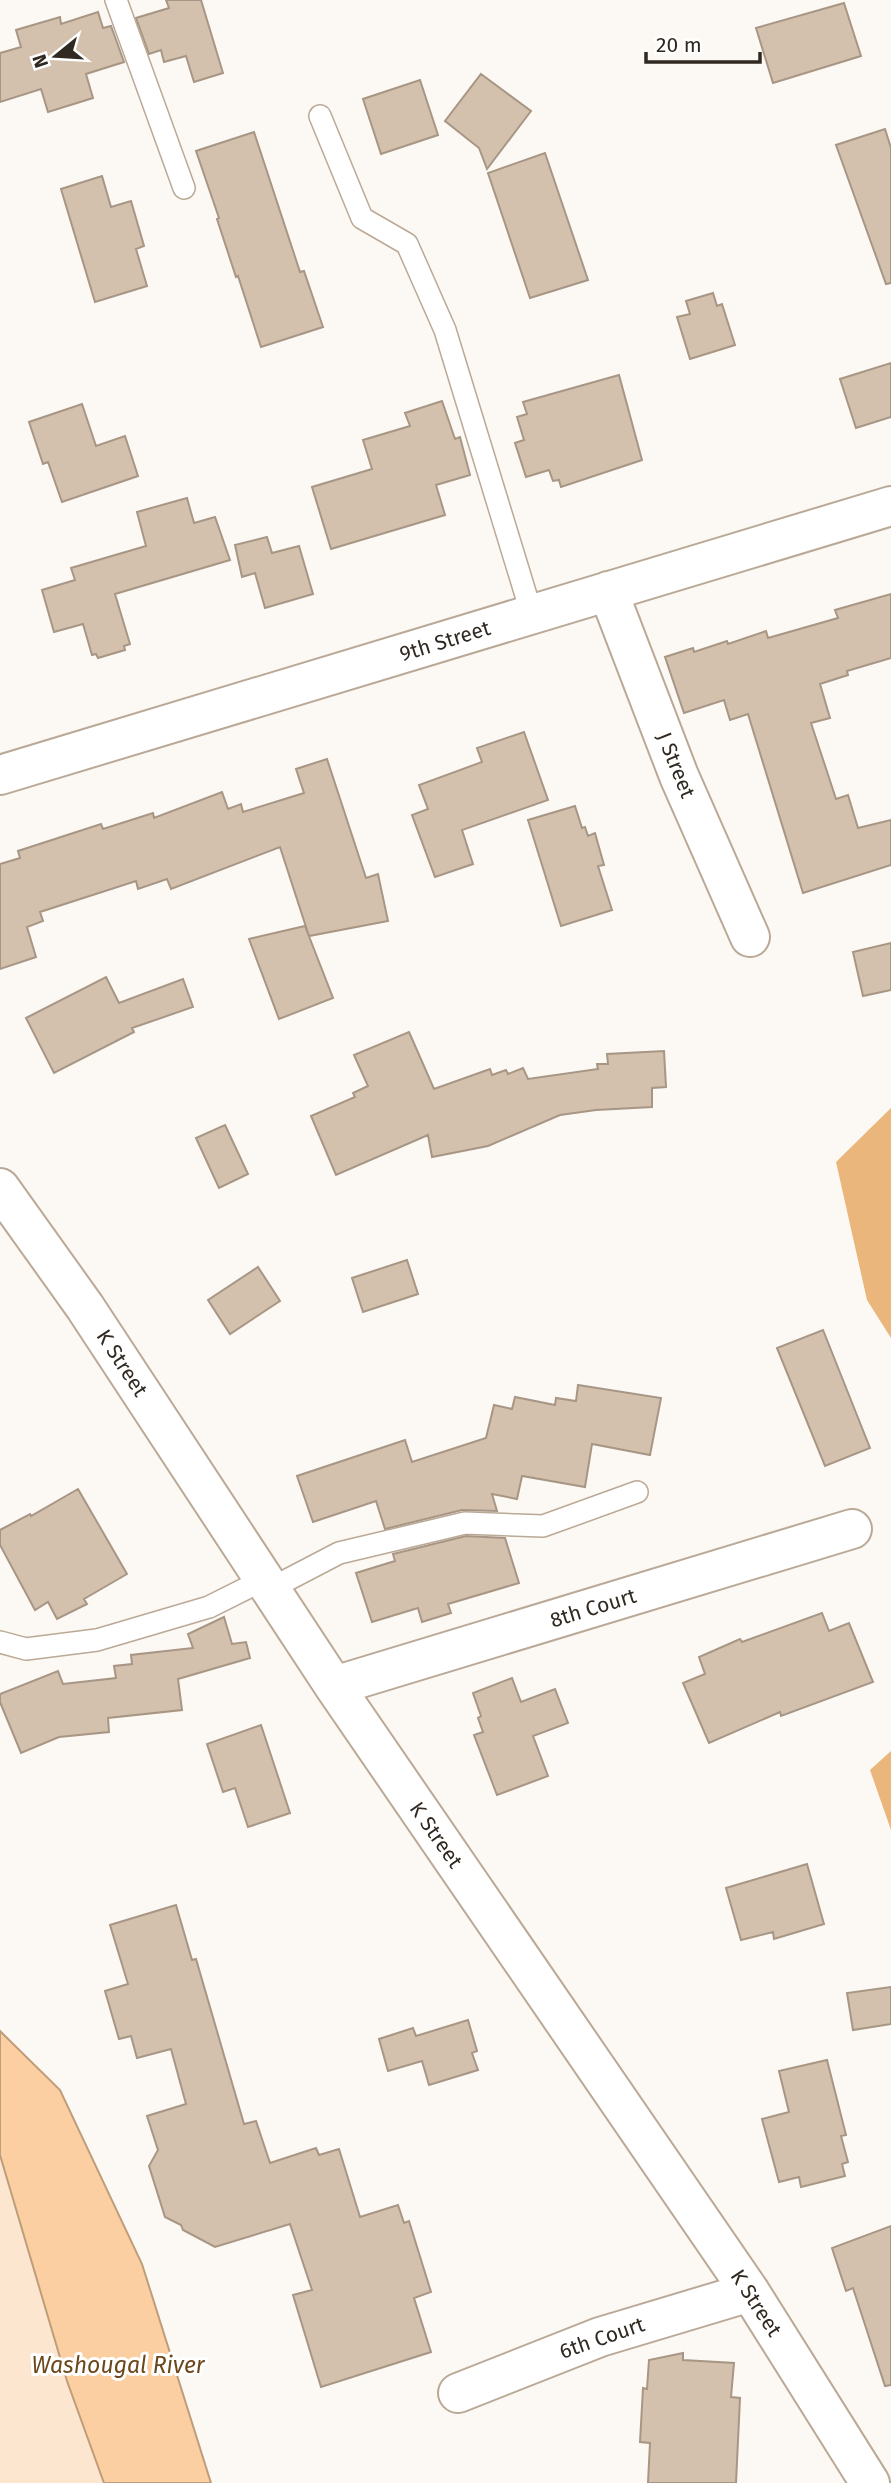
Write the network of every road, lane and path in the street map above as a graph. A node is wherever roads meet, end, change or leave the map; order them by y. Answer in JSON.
{"nodes":[{"id":1,"x":116,"y":0,"type":"edge"},
{"id":2,"x":320,"y":116,"type":"dead end"},
{"id":3,"x":184,"y":188,"type":"dead end"},
{"id":4,"x":891,"y":506,"type":"edge"},
{"id":5,"x":608,"y":591,"type":"junction"},
{"id":6,"x":532,"y":614,"type":"junction"},
{"id":7,"x":0,"y":775,"type":"edge"},
{"id":8,"x":750,"y":937,"type":"dead end"},
{"id":9,"x":0,"y":1188,"type":"edge"},
{"id":10,"x":637,"y":1492,"type":"dead end"},
{"id":11,"x":852,"y":1530,"type":"dead end"},
{"id":12,"x":267,"y":1584,"type":"junction"},
{"id":13,"x":0,"y":1642,"type":"edge"},
{"id":14,"x":334,"y":1686,"type":"junction"},
{"id":15,"x":750,"y":2292,"type":"junction"},
{"id":16,"x":458,"y":2393,"type":"dead end"},
{"id":17,"x":870,"y":2483,"type":"edge"}],
"edges":[{"from":1,"to":3,"type":"lane"},
{"from":2,"to":6,"type":"lane"},
{"from":4,"to":5,"type":"street","name":"9th Street"},
{"from":5,"to":6,"type":"street","name":"9th Street"},
{"from":5,"to":8,"type":"street","name":"J Street"},
{"from":6,"to":7,"type":"street","name":"9th Street"},
{"from":9,"to":12,"type":"street","name":"K Street"},
{"from":10,"to":12,"type":"lane"},
{"from":11,"to":14,"type":"street","name":"8th Court"},
{"from":12,"to":13,"type":"lane"},
{"from":12,"to":14,"type":"street","name":"K Street"},
{"from":14,"to":15,"type":"street","name":"K Street"},
{"from":15,"to":16,"type":"street","name":"6th Court"},
{"from":15,"to":17,"type":"street","name":"K Street"}]}
